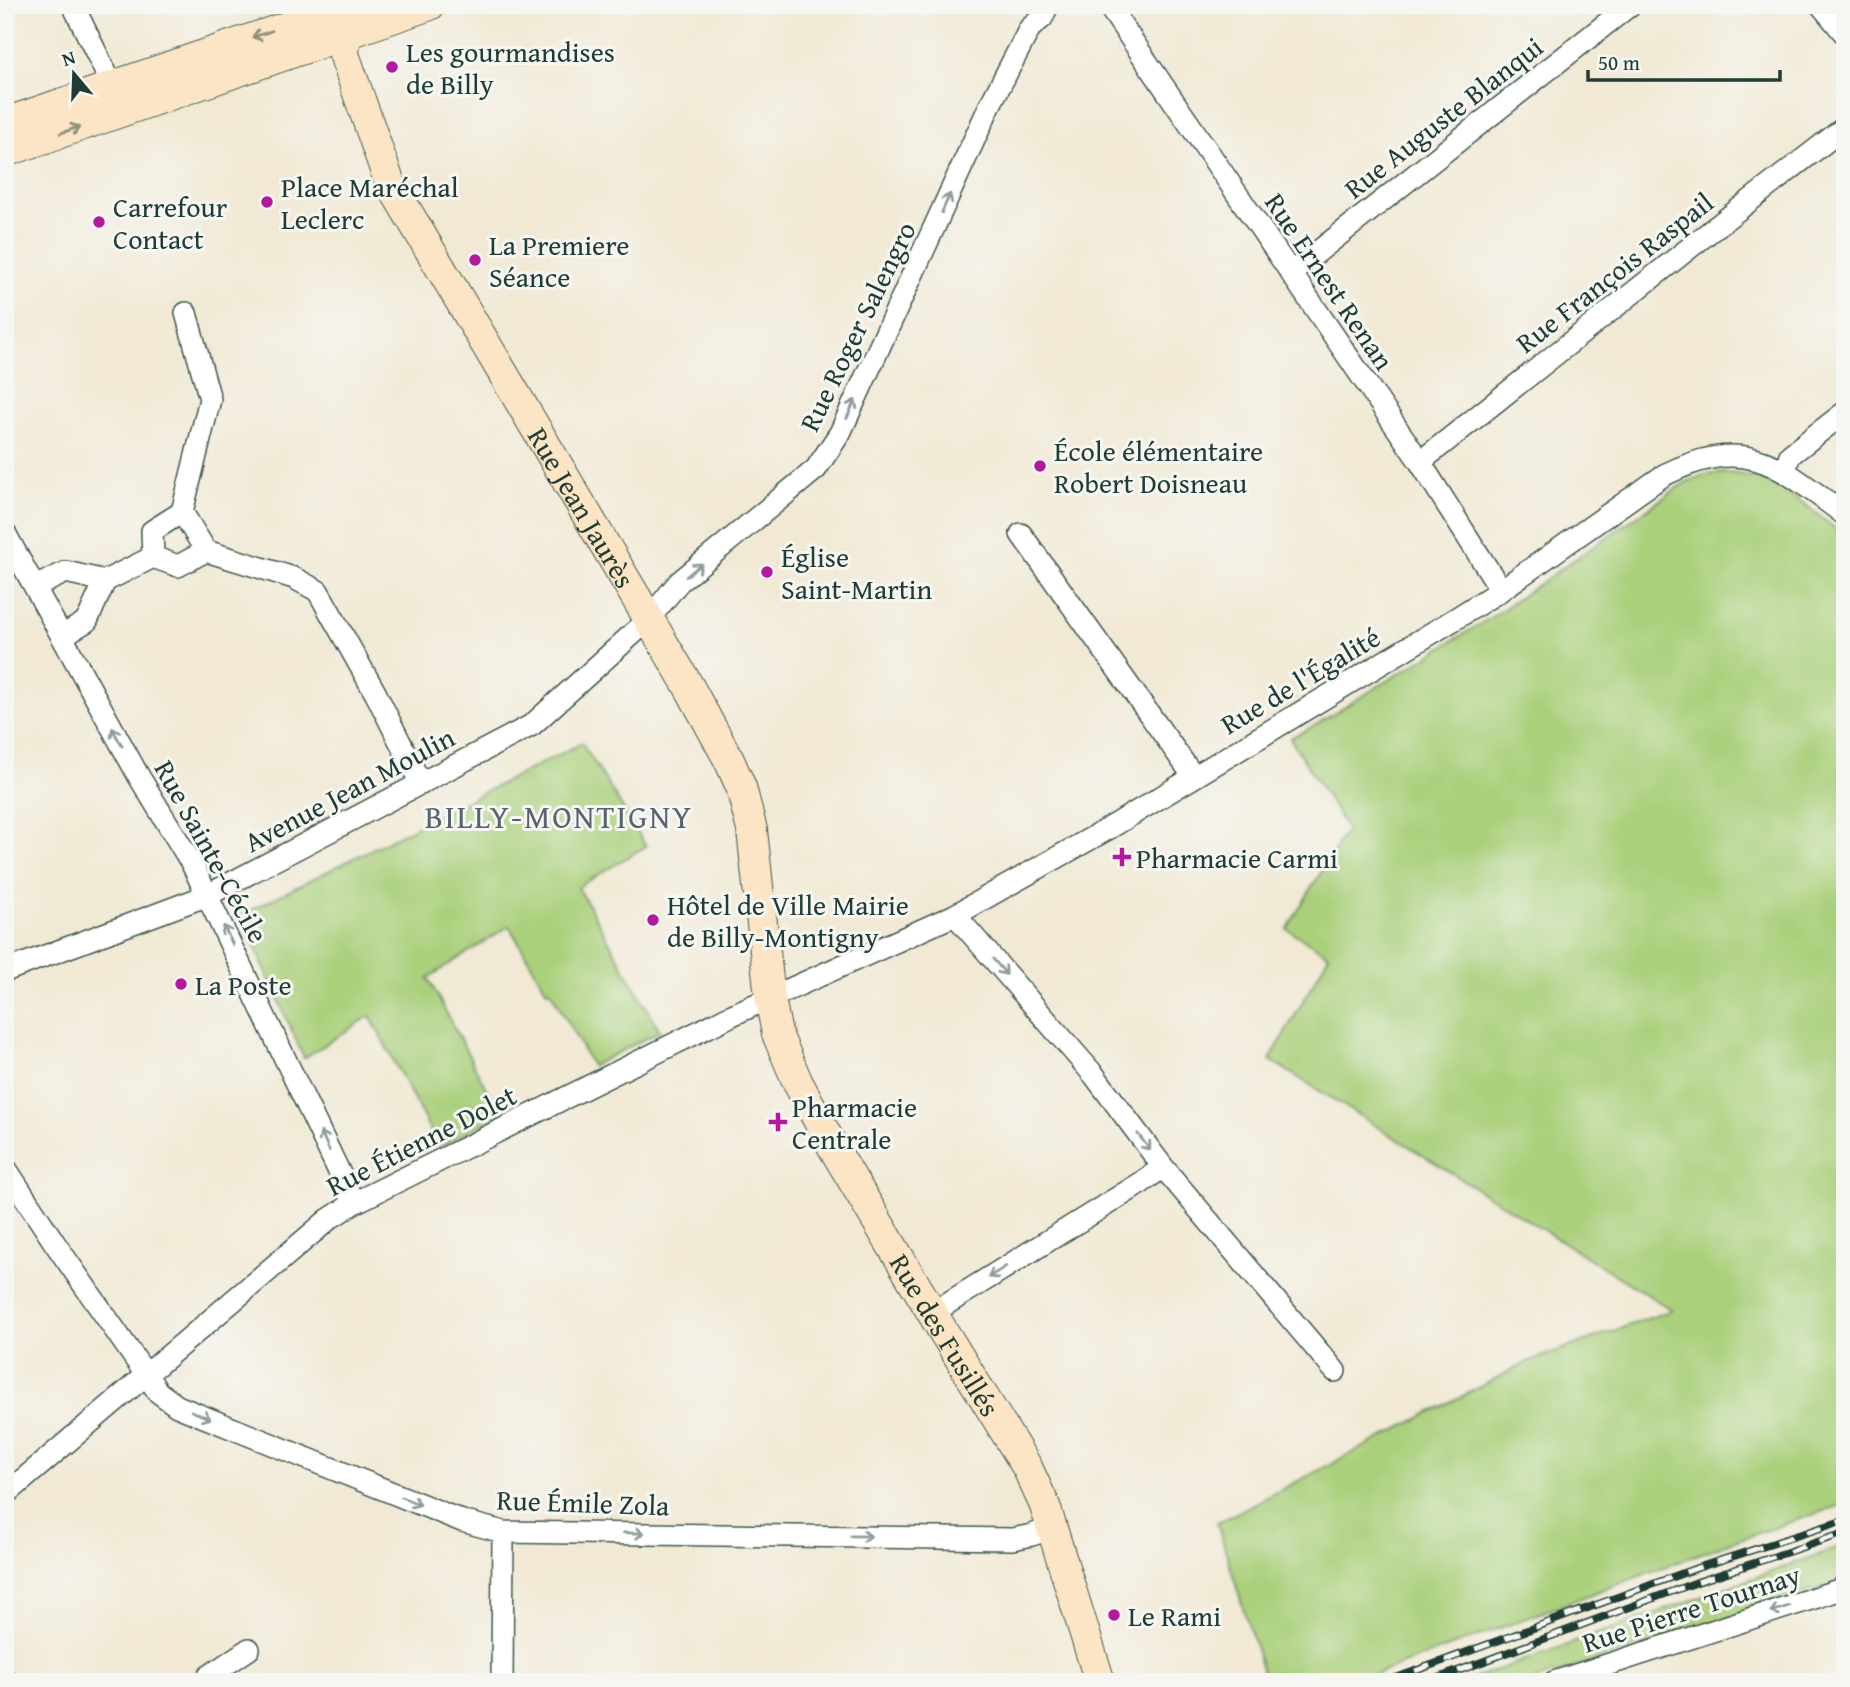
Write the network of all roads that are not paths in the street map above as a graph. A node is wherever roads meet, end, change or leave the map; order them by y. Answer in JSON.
{"nodes":[{"id":1,"x":74,"y":5,"type":"edge"},
{"id":2,"x":357,"y":5,"type":"edge"},
{"id":3,"x":430,"y":5,"type":"edge"},
{"id":4,"x":1048,"y":5,"type":"edge"},
{"id":5,"x":1108,"y":5,"type":"edge"},
{"id":6,"x":1630,"y":5,"type":"edge"},
{"id":7,"x":1821,"y":5,"type":"edge"},
{"id":8,"x":348,"y":19,"type":"edge"},
{"id":9,"x":1845,"y":34,"type":"edge"},
{"id":10,"x":116,"y":99,"type":"junction"},
{"id":11,"x":5,"y":123,"type":"edge"},
{"id":12,"x":1845,"y":127,"type":"edge"},
{"id":13,"x":5,"y":152,"type":"edge"},
{"id":14,"x":1291,"y":274,"type":"junction"},
{"id":15,"x":187,"y":313,"type":"dead end"},
{"id":16,"x":1845,"y":412,"type":"edge"},
{"id":17,"x":1420,"y":462,"type":"junction"},
{"id":18,"x":1785,"y":470,"type":"junction"},
{"id":19,"x":182,"y":512,"type":"junction"},
{"id":20,"x":1845,"y":515,"type":"edge"},
{"id":21,"x":5,"y":533,"type":"edge"},
{"id":22,"x":1021,"y":534,"type":"dead end"},
{"id":23,"x":206,"y":551,"type":"junction"},
{"id":24,"x":153,"y":557,"type":"junction"},
{"id":25,"x":105,"y":581,"type":"junction"},
{"id":26,"x":35,"y":587,"type":"junction"},
{"id":27,"x":1501,"y":590,"type":"junction"},
{"id":28,"x":648,"y":620,"type":"junction"},
{"id":29,"x":62,"y":636,"type":"junction"},
{"id":30,"x":1194,"y":777,"type":"junction"},
{"id":31,"x":421,"y":784,"type":"junction"},
{"id":32,"x":208,"y":895,"type":"junction"},
{"id":33,"x":955,"y":915,"type":"junction"},
{"id":34,"x":5,"y":971,"type":"edge"},
{"id":35,"x":770,"y":998,"type":"junction"},
{"id":36,"x":5,"y":1167,"type":"edge"},
{"id":37,"x":1163,"y":1167,"type":"junction"},
{"id":38,"x":354,"y":1203,"type":"junction"},
{"id":39,"x":932,"y":1312,"type":"junction"},
{"id":40,"x":1335,"y":1371,"type":"dead end"},
{"id":41,"x":147,"y":1376,"type":"junction"},
{"id":42,"x":5,"y":1495,"type":"edge"},
{"id":43,"x":1052,"y":1528,"type":"junction"},
{"id":44,"x":503,"y":1532,"type":"junction"},
{"id":45,"x":1845,"y":1588,"type":"edge"},
{"id":46,"x":249,"y":1649,"type":"dead end"},
{"id":47,"x":207,"y":1682,"type":"edge"},
{"id":48,"x":502,"y":1682,"type":"edge"},
{"id":49,"x":1100,"y":1682,"type":"edge"},
{"id":50,"x":1554,"y":1682,"type":"edge"}],
"edges":[{"from":1,"to":10,"type":"street"},
{"from":2,"to":8,"type":"street"},
{"from":3,"to":8,"type":"street"},
{"from":28,"to":4,"type":"street","name":"Rue Roger Salengro","one_way":true},
{"from":5,"to":14,"type":"street","name":"Rue Ernest Renan"},
{"from":6,"to":14,"type":"street","name":"Rue Auguste Blanqui"},
{"from":7,"to":9,"type":"street"},
{"from":8,"to":10,"type":"street"},
{"from":8,"to":28,"type":"street","name":"Rue Jean Jaurès"},
{"from":10,"to":11,"type":"street"},
{"from":13,"to":10,"type":"street","one_way":true},
{"from":12,"to":17,"type":"street","name":"Rue François Raspail"},
{"from":14,"to":17,"type":"street","name":"Rue Ernest Renan"},
{"from":15,"to":19,"type":"street"},
{"from":16,"to":18,"type":"street"},
{"from":17,"to":27,"type":"street","name":"Rue Ernest Renan"},
{"from":18,"to":20,"type":"street","name":"Rue de l'Égalité"},
{"from":18,"to":27,"type":"street","name":"Rue de l'Égalité"},
{"from":19,"to":23,"type":"street"},
{"from":19,"to":24,"type":"street"},
{"from":21,"to":26,"type":"street","name":"Rue Sainte-Cécile"},
{"from":22,"to":30,"type":"street"},
{"from":23,"to":24,"type":"street"},
{"from":23,"to":31,"type":"street"},
{"from":24,"to":25,"type":"street"},
{"from":25,"to":26,"type":"street"},
{"from":25,"to":29,"type":"street"},
{"from":26,"to":29,"type":"street","name":"Rue Sainte-Cécile"},
{"from":27,"to":30,"type":"street","name":"Rue de l'Égalité"},
{"from":28,"to":31,"type":"street","name":"Avenue Jean Moulin"},
{"from":28,"to":35,"type":"street","name":"Rue Jean Jaurès"},
{"from":32,"to":29,"type":"street","name":"Rue Sainte-Cécile","one_way":true},
{"from":30,"to":33,"type":"street","name":"Rue de l'Égalité"},
{"from":31,"to":32,"type":"street","name":"Avenue Jean Moulin"},
{"from":32,"to":34,"type":"street","name":"Avenue Jean Moulin"},
{"from":38,"to":32,"type":"street","name":"Rue Sainte-Cécile","one_way":true},
{"from":33,"to":35,"type":"street","name":"Rue de l'Égalité"},
{"from":33,"to":37,"type":"street","one_way":true},
{"from":35,"to":38,"type":"street","name":"Rue Étienne Dolet"},
{"from":35,"to":39,"type":"street","name":"Rue des Fusillés"},
{"from":36,"to":41,"type":"street","name":"Rue Émile Zola"},
{"from":37,"to":39,"type":"street","one_way":true},
{"from":37,"to":40,"type":"street"},
{"from":38,"to":41,"type":"street","name":"Rue Étienne Dolet"},
{"from":39,"to":43,"type":"street","name":"Rue des Fusillés"},
{"from":41,"to":42,"type":"street","name":"Rue Étienne Dolet"},
{"from":41,"to":44,"type":"street","name":"Rue Émile Zola","one_way":true},
{"from":44,"to":43,"type":"street","name":"Rue Émile Zola","one_way":true},
{"from":43,"to":49,"type":"street","name":"Rue des Fusillés"},
{"from":44,"to":48,"type":"street"},
{"from":45,"to":50,"type":"street","name":"Rue Pierre Tournay","one_way":true},
{"from":46,"to":47,"type":"street"}]}
